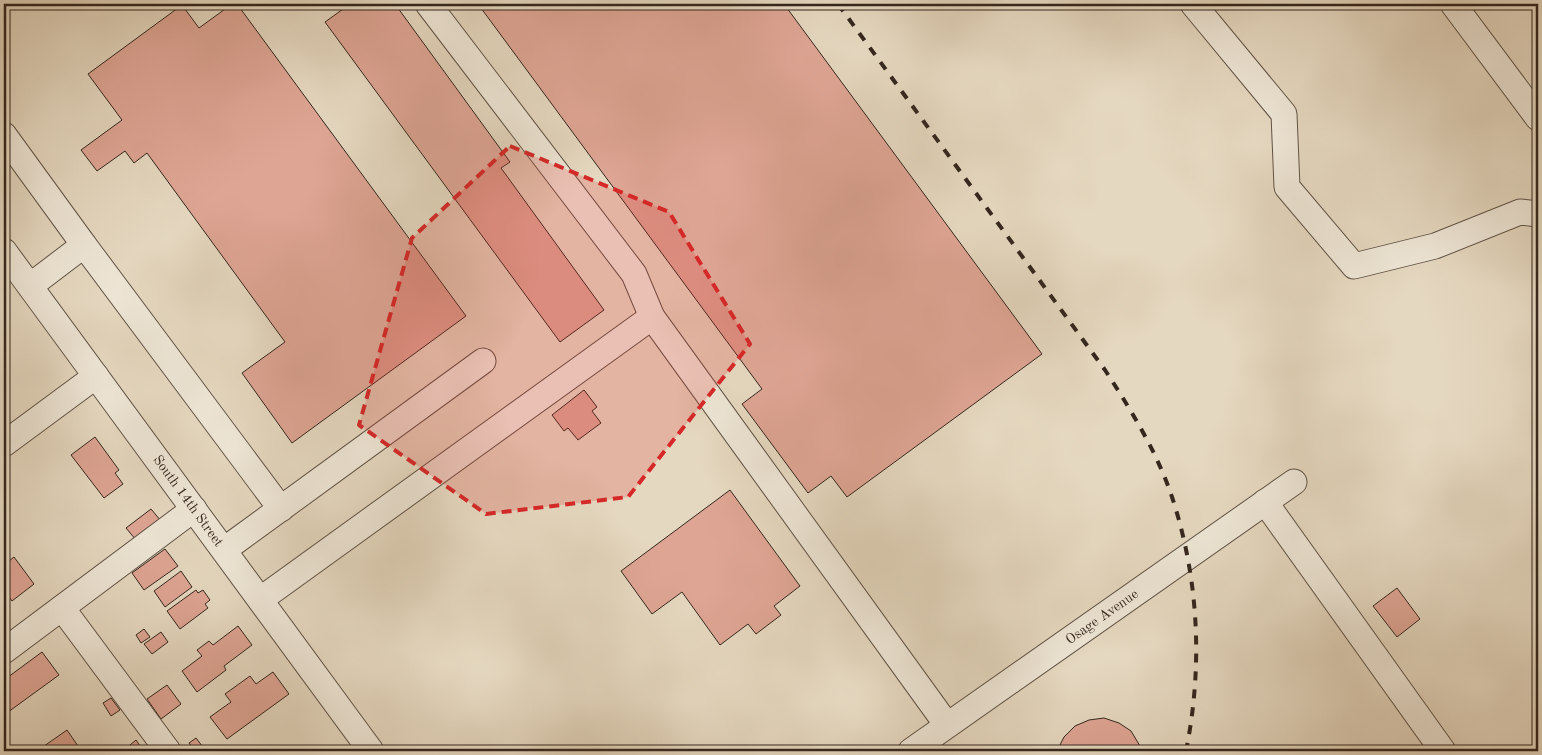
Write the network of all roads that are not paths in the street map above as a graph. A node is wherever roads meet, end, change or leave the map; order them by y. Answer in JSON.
{"nodes":[{"id":1,"x":428,"y":4,"type":"edge"},
{"id":2,"x":1193,"y":4,"type":"edge"},
{"id":3,"x":1453,"y":4,"type":"edge"},
{"id":4,"x":1538,"y":118,"type":"edge"},
{"id":5,"x":4,"y":135,"type":"edge"},
{"id":6,"x":1538,"y":214,"type":"edge"},
{"id":7,"x":84,"y":245,"type":"junction"},
{"id":8,"x":4,"y":250,"type":"edge"},
{"id":9,"x":30,"y":286,"type":"junction"},
{"id":10,"x":652,"y":317,"type":"junction"},
{"id":11,"x":483,"y":361,"type":"dead end"},
{"id":12,"x":96,"y":376,"type":"junction"},
{"id":13,"x":4,"y":444,"type":"edge"},
{"id":14,"x":1294,"y":482,"type":"dead end"},
{"id":15,"x":1265,"y":502,"type":"junction"},
{"id":16,"x":194,"y":509,"type":"junction"},
{"id":17,"x":281,"y":509,"type":"junction"},
{"id":18,"x":224,"y":550,"type":"junction"},
{"id":19,"x":261,"y":599,"type":"junction"},
{"id":20,"x":62,"y":608,"type":"junction"},
{"id":21,"x":4,"y":651,"type":"edge"},
{"id":22,"x":947,"y":725,"type":"junction"},
{"id":23,"x":168,"y":751,"type":"edge"},
{"id":24,"x":371,"y":751,"type":"edge"},
{"id":25,"x":911,"y":751,"type":"edge"},
{"id":26,"x":1442,"y":751,"type":"edge"}],
"edges":[{"from":1,"to":10,"type":"street"},
{"from":2,"to":6,"type":"street"},
{"from":3,"to":4,"type":"street"},
{"from":5,"to":7,"type":"street"},
{"from":7,"to":9,"type":"street"},
{"from":7,"to":17,"type":"street"},
{"from":8,"to":9,"type":"street","name":"South 14th Street"},
{"from":9,"to":12,"type":"street","name":"South 14th Street"},
{"from":10,"to":19,"type":"street"},
{"from":10,"to":22,"type":"street"},
{"from":11,"to":17,"type":"street"},
{"from":12,"to":13,"type":"street"},
{"from":12,"to":16,"type":"street","name":"South 14th Street"},
{"from":14,"to":15,"type":"street","name":"Osage Avenue"},
{"from":15,"to":22,"type":"street","name":"Osage Avenue"},
{"from":15,"to":26,"type":"street"},
{"from":16,"to":18,"type":"street","name":"South 14th Street"},
{"from":16,"to":20,"type":"street"},
{"from":17,"to":18,"type":"street"},
{"from":18,"to":19,"type":"street","name":"South 14th Street"},
{"from":19,"to":24,"type":"street","name":"South 14th Street"},
{"from":20,"to":21,"type":"street"},
{"from":20,"to":23,"type":"street"},
{"from":22,"to":25,"type":"street","name":"Osage Avenue"}]}
